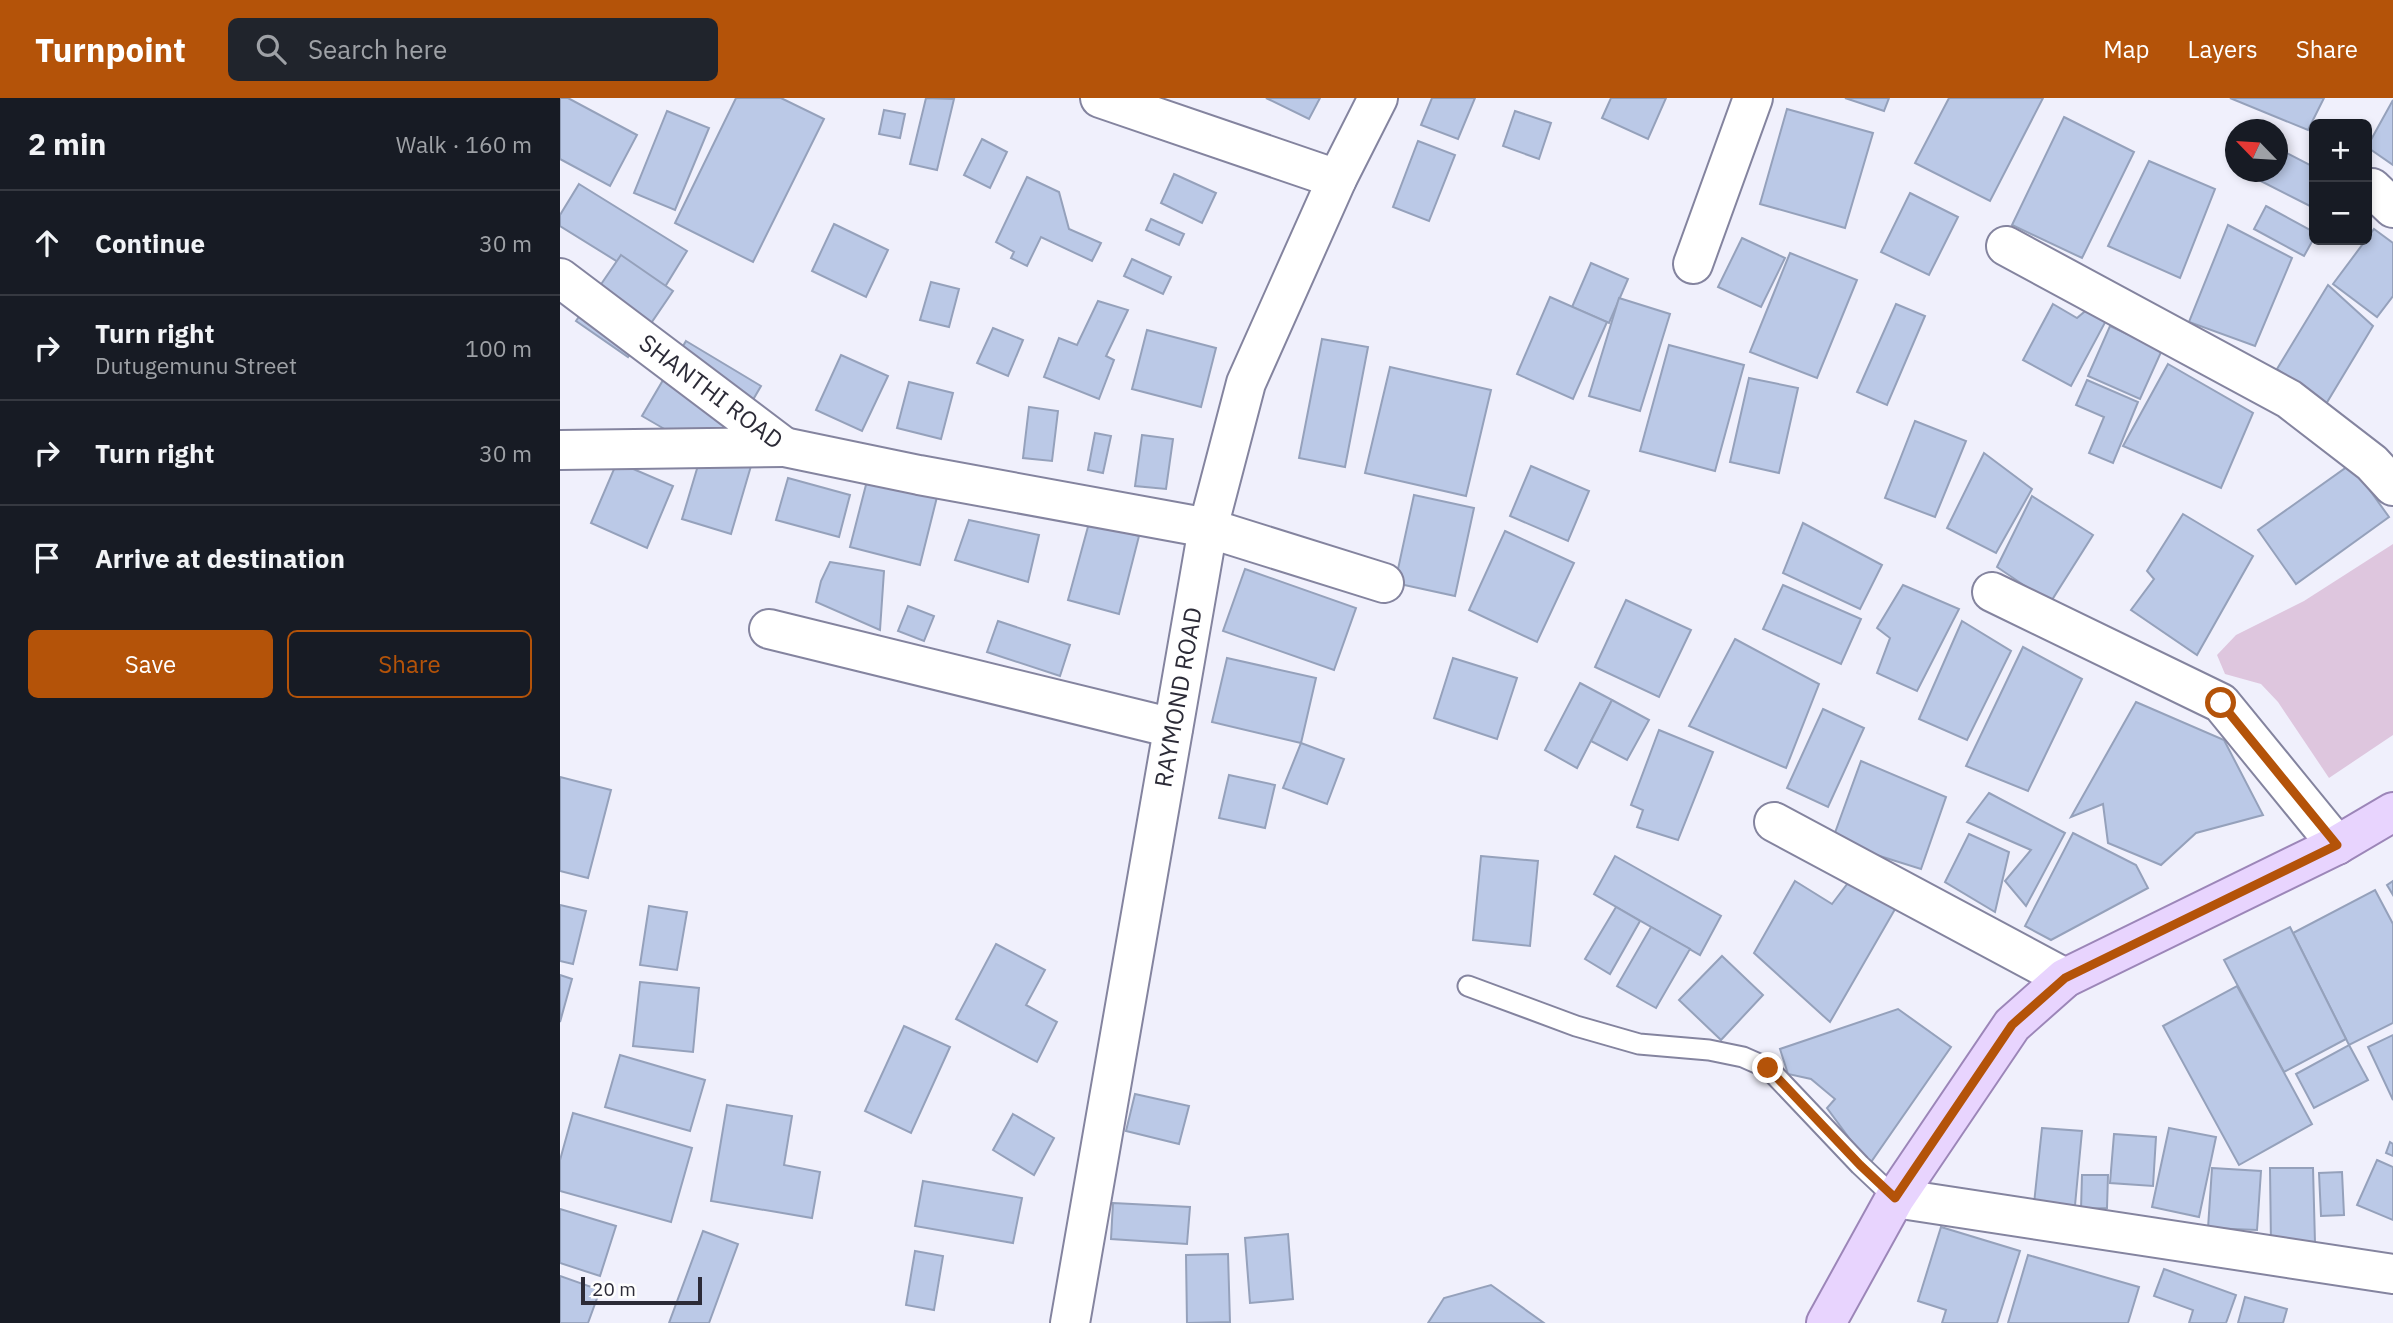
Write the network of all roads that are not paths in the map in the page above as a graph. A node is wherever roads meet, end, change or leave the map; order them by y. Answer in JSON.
{"nodes":[{"id":1,"x":1100,"y":98,"type":"edge"},
{"id":2,"x":1378,"y":98,"type":"edge"},
{"id":3,"x":1753,"y":98,"type":"edge"},
{"id":4,"x":1337,"y":179,"type":"junction"},
{"id":5,"x":2006,"y":246,"type":"dead end"},
{"id":6,"x":1693,"y":264,"type":"dead end"},
{"id":7,"x":560,"y":278,"type":"edge"},
{"id":8,"x":784,"y":447,"type":"junction"},
{"id":9,"x":560,"y":450,"type":"edge"},
{"id":10,"x":2393,"y":486,"type":"edge"},
{"id":11,"x":1208,"y":528,"type":"junction"},
{"id":12,"x":1384,"y":583,"type":"dead end"},
{"id":13,"x":1992,"y":592,"type":"dead end"},
{"id":14,"x":769,"y":629,"type":"dead end"},
{"id":15,"x":1173,"y":728,"type":"junction"},
{"id":16,"x":2393,"y":812,"type":"edge"},
{"id":17,"x":1774,"y":822,"type":"dead end"},
{"id":18,"x":2337,"y":845,"type":"junction"},
{"id":19,"x":2065,"y":978,"type":"junction"},
{"id":20,"x":1468,"y":986,"type":"dead end"},
{"id":21,"x":1895,"y":1198,"type":"junction"},
{"id":22,"x":2393,"y":1273,"type":"edge"},
{"id":23,"x":1070,"y":1323,"type":"edge"},
{"id":24,"x":1826,"y":1323,"type":"edge"}],
"edges":[{"from":1,"to":4,"type":"street"},
{"from":2,"to":4,"type":"street","name":"RAYMOND ROAD"},
{"from":3,"to":6,"type":"street"},
{"from":4,"to":11,"type":"street","name":"RAYMOND ROAD"},
{"from":5,"to":10,"type":"street"},
{"from":7,"to":8,"type":"street","name":"SHANTHI ROAD"},
{"from":8,"to":9,"type":"street","name":"SHANTHI ROAD"},
{"from":8,"to":11,"type":"street"},
{"from":11,"to":12,"type":"street"},
{"from":11,"to":15,"type":"street","name":"RAYMOND ROAD"},
{"from":13,"to":18,"type":"street"},
{"from":14,"to":15,"type":"street"},
{"from":15,"to":23,"type":"street","name":"RAYMOND ROAD"},
{"from":16,"to":18,"type":"main road"},
{"from":17,"to":19,"type":"street"},
{"from":18,"to":19,"type":"main road"},
{"from":19,"to":21,"type":"main road"},
{"from":20,"to":21,"type":"lane"},
{"from":21,"to":22,"type":"street"},
{"from":21,"to":24,"type":"main road"}]}
